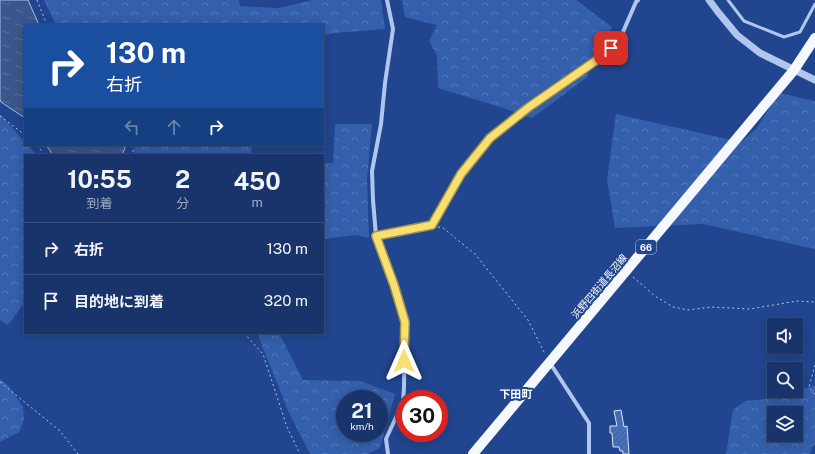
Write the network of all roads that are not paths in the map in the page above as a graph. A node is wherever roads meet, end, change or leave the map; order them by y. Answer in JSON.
{"nodes":[{"id":1,"x":387,"y":0,"type":"edge"},
{"id":2,"x":638,"y":0,"type":"edge"},
{"id":3,"x":709,"y":0,"type":"edge"},
{"id":4,"x":728,"y":0,"type":"edge"},
{"id":5,"x":815,"y":4,"type":"edge"},
{"id":6,"x":815,"y":38,"type":"edge"},
{"id":7,"x":794,"y":70,"type":"junction"},
{"id":8,"x":815,"y":80,"type":"edge"},
{"id":9,"x":376,"y":236,"type":"junction"},
{"id":10,"x":550,"y":363,"type":"junction"},
{"id":11,"x":388,"y":454,"type":"edge"},
{"id":12,"x":473,"y":454,"type":"edge"},
{"id":13,"x":589,"y":454,"type":"edge"}],
"edges":[{"from":1,"to":9,"type":"street"},
{"from":2,"to":9,"type":"street"},
{"from":3,"to":7,"type":"street"},
{"from":4,"to":5,"type":"lane"},
{"from":6,"to":7,"type":"main road","name":"浜野四街道長沼線","number":"66"},
{"from":7,"to":8,"type":"street"},
{"from":7,"to":10,"type":"main road","name":"浜野四街道長沼線","number":"66"},
{"from":9,"to":11,"type":"street"},
{"from":10,"to":12,"type":"main road","name":"浜野四街道長沼線","number":"66"},
{"from":10,"to":13,"type":"street"}]}
